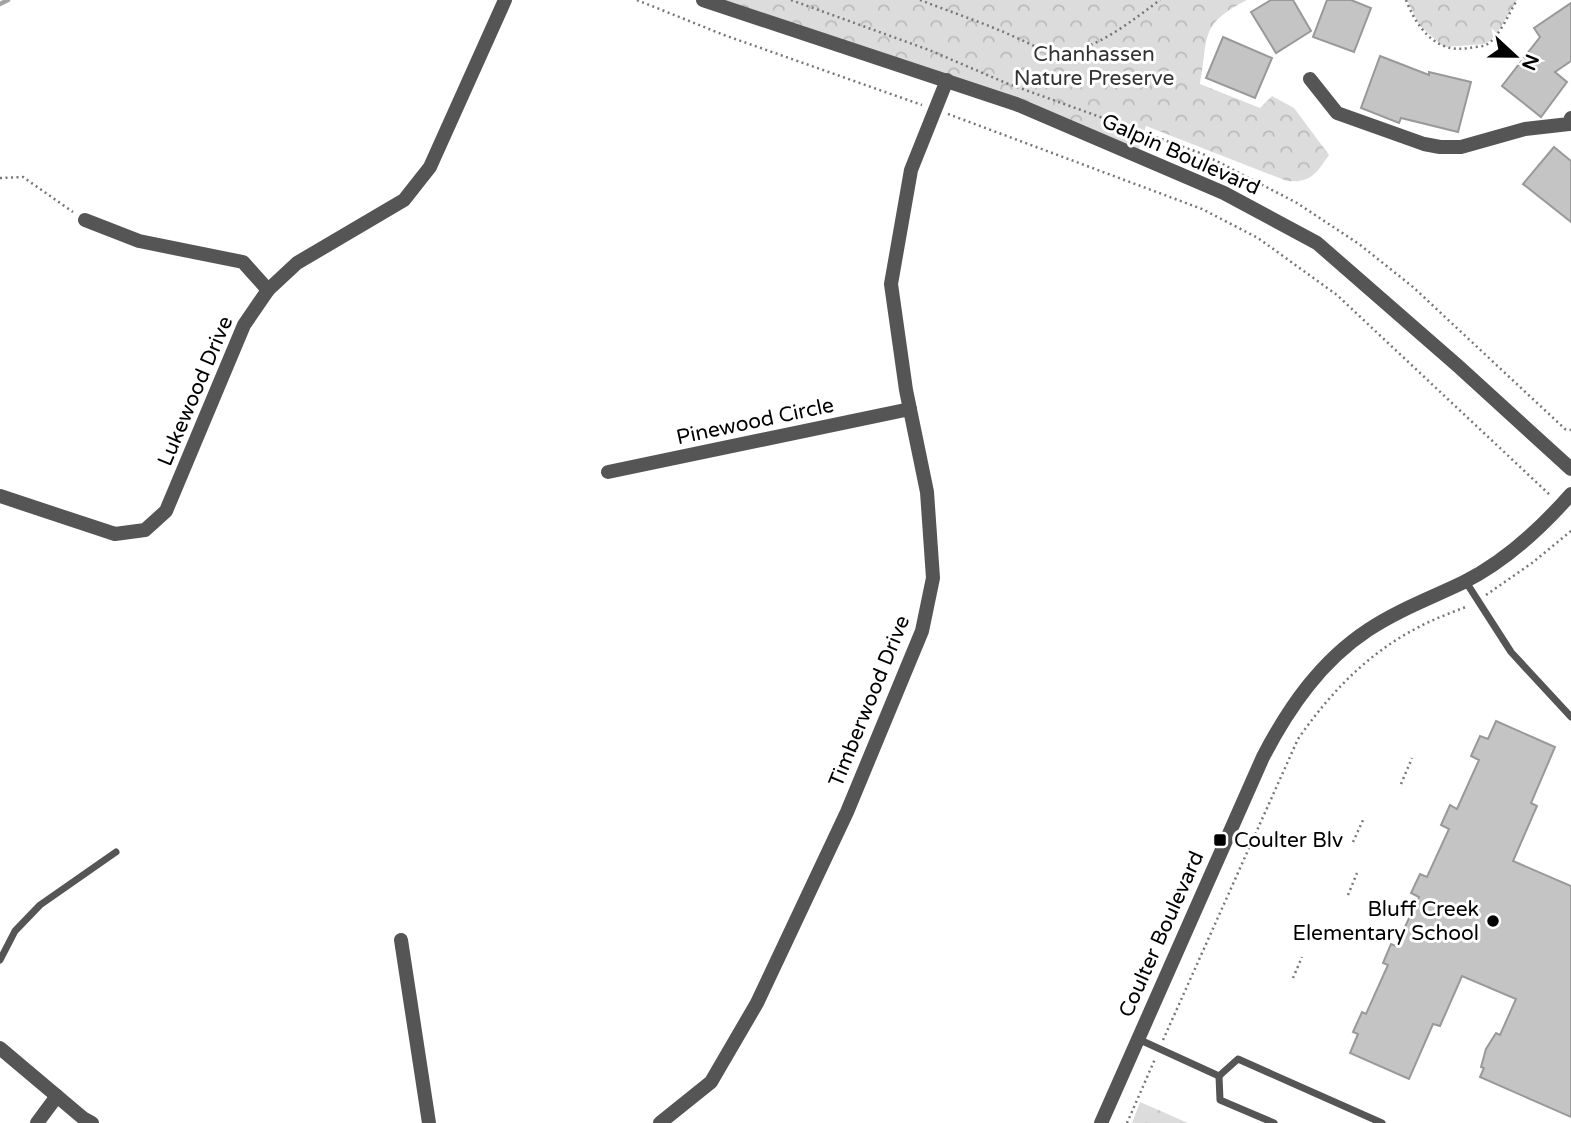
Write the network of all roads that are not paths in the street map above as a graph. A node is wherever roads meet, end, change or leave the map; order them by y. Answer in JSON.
{"nodes":[{"id":1,"x":505,"y":0,"type":"edge"},
{"id":2,"x":703,"y":0,"type":"edge"},
{"id":3,"x":1310,"y":79,"type":"dead end"},
{"id":4,"x":947,"y":80,"type":"junction"},
{"id":5,"x":1570,"y":123,"type":"edge"},
{"id":6,"x":85,"y":220,"type":"road end"},
{"id":7,"x":268,"y":290,"type":"junction"},
{"id":8,"x":910,"y":409,"type":"junction"},
{"id":9,"x":1571,"y":469,"type":"edge"},
{"id":10,"x":608,"y":472,"type":"dead end"},
{"id":11,"x":1571,"y":494,"type":"edge"},
{"id":12,"x":0,"y":496,"type":"edge"},
{"id":13,"x":1466,"y":581,"type":"junction"},
{"id":14,"x":1570,"y":714,"type":"edge"},
{"id":15,"x":116,"y":852,"type":"dead end"},
{"id":16,"x":401,"y":940,"type":"dead end"},
{"id":17,"x":0,"y":960,"type":"edge"},
{"id":18,"x":1138,"y":1039,"type":"junction"},
{"id":19,"x":0,"y":1048,"type":"edge"},
{"id":20,"x":1219,"y":1076,"type":"junction"},
{"id":21,"x":57,"y":1096,"type":"junction"},
{"id":22,"x":37,"y":1123,"type":"edge"},
{"id":23,"x":92,"y":1123,"type":"edge"},
{"id":24,"x":429,"y":1123,"type":"edge"},
{"id":25,"x":660,"y":1123,"type":"edge"},
{"id":26,"x":1101,"y":1123,"type":"edge"},
{"id":27,"x":1274,"y":1123,"type":"edge"},
{"id":28,"x":1382,"y":1123,"type":"edge"}],
"edges":[{"from":1,"to":7,"type":"street","name":"Lukewood Drive"},
{"from":2,"to":4,"type":"street","name":"Galpin Boulevard"},
{"from":3,"to":5,"type":"street"},
{"from":4,"to":8,"type":"street","name":"Timberwood Drive"},
{"from":4,"to":9,"type":"street","name":"Galpin Boulevard"},
{"from":6,"to":7,"type":"street"},
{"from":7,"to":12,"type":"street","name":"Lukewood Drive"},
{"from":8,"to":10,"type":"street","name":"Pinewood Circle"},
{"from":8,"to":25,"type":"street","name":"Timberwood Drive"},
{"from":11,"to":13,"type":"street","name":"Coulter Boulevard"},
{"from":13,"to":14,"type":"lane"},
{"from":13,"to":18,"type":"street","name":"Coulter Boulevard"},
{"from":15,"to":17,"type":"lane"},
{"from":16,"to":24,"type":"street"},
{"from":18,"to":20,"type":"lane"},
{"from":18,"to":26,"type":"street","name":"Coulter Boulevard"},
{"from":19,"to":21,"type":"street"},
{"from":20,"to":27,"type":"lane"},
{"from":20,"to":28,"type":"lane"},
{"from":21,"to":22,"type":"street"},
{"from":21,"to":23,"type":"street"}]}
